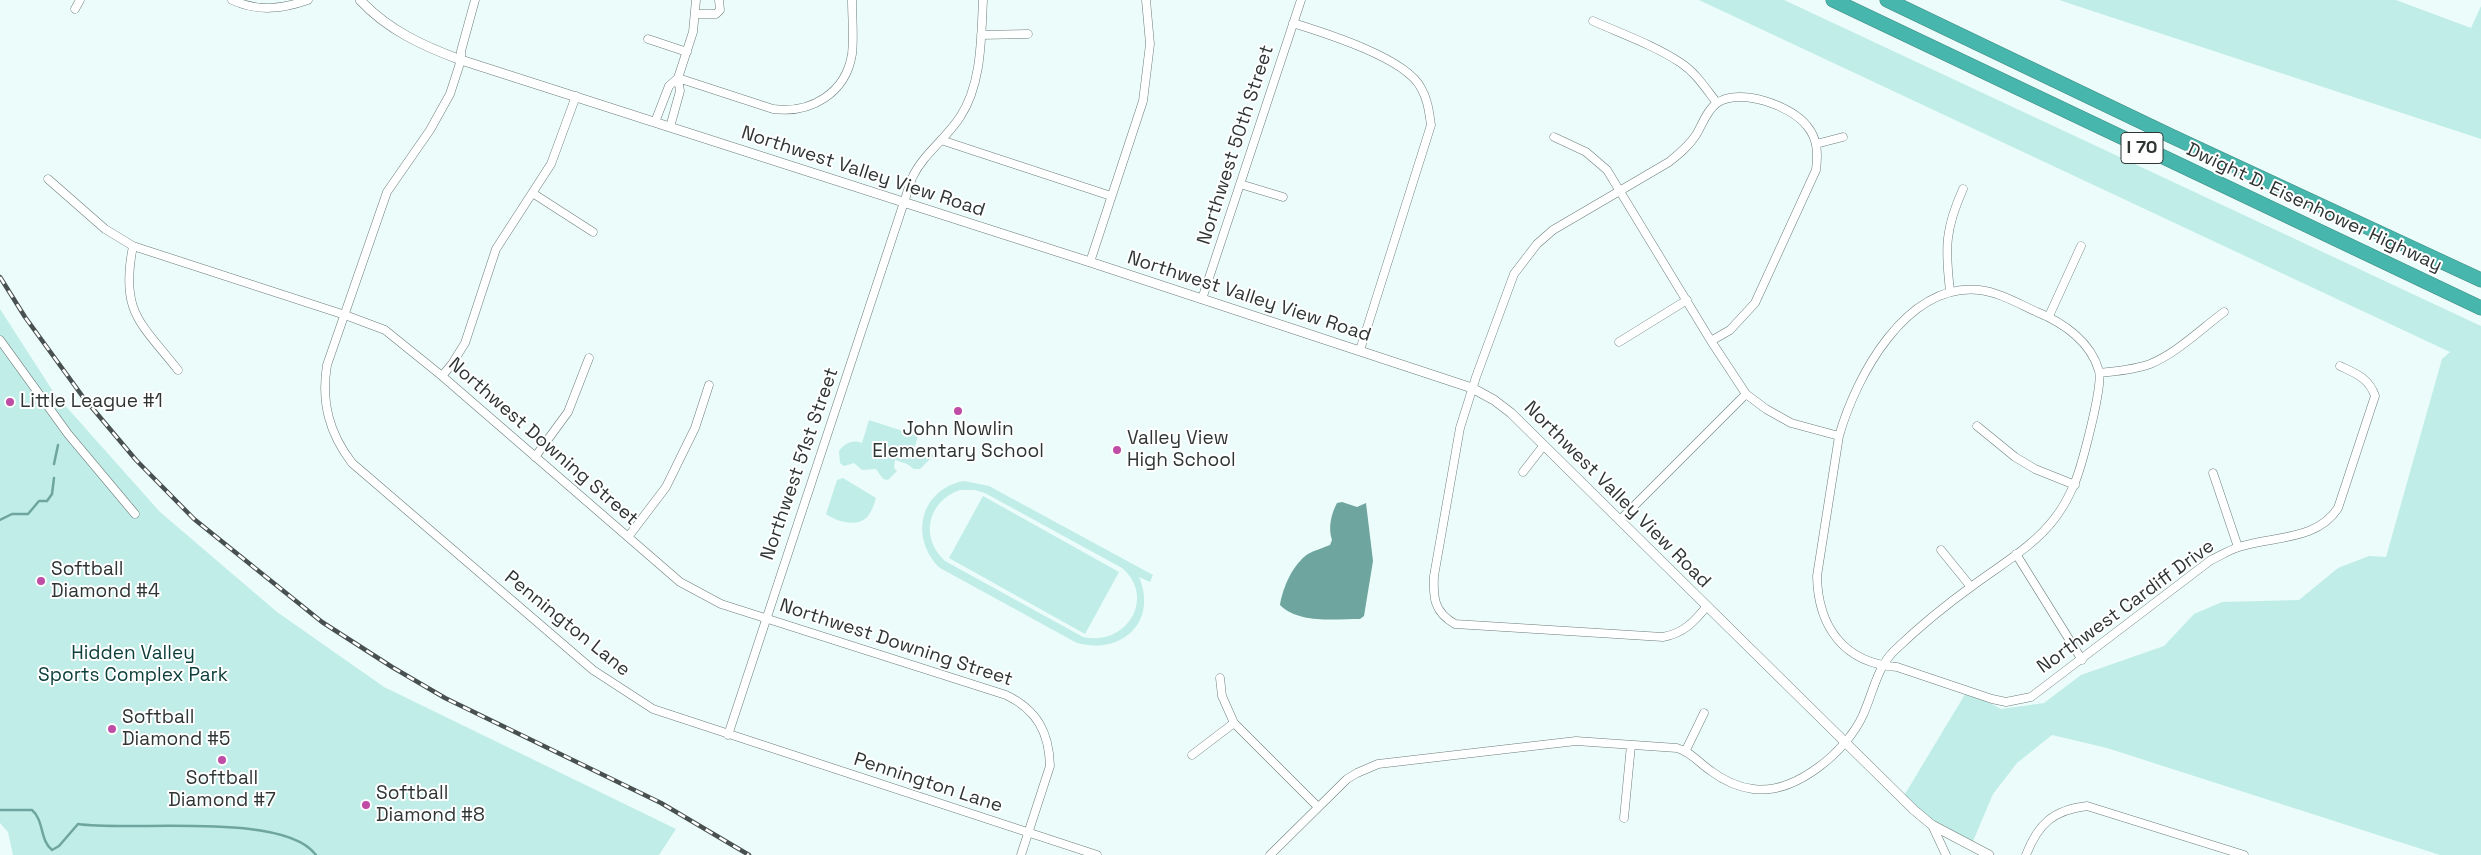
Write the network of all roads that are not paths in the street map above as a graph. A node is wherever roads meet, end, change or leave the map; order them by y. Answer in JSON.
{"nodes":[{"id":1,"x":80,"y":0,"type":"edge"},
{"id":2,"x":232,"y":0,"type":"edge"},
{"id":3,"x":308,"y":0,"type":"edge"},
{"id":4,"x":360,"y":0,"type":"edge"},
{"id":5,"x":475,"y":0,"type":"edge"},
{"id":6,"x":696,"y":0,"type":"edge"},
{"id":7,"x":719,"y":0,"type":"edge"},
{"id":8,"x":852,"y":0,"type":"edge"},
{"id":9,"x":983,"y":0,"type":"edge"},
{"id":10,"x":1146,"y":0,"type":"edge"},
{"id":11,"x":1301,"y":0,"type":"edge"},
{"id":12,"x":1833,"y":0,"type":"edge"},
{"id":13,"x":1887,"y":0,"type":"edge"},
{"id":14,"x":76,"y":9,"type":"dead end"},
{"id":15,"x":696,"y":14,"type":"junction"},
{"id":16,"x":1593,"y":21,"type":"dead end"},
{"id":17,"x":1293,"y":23,"type":"junction"},
{"id":18,"x":1028,"y":34,"type":"dead end"},
{"id":19,"x":981,"y":35,"type":"junction"},
{"id":20,"x":648,"y":39,"type":"dead end"},
{"id":21,"x":687,"y":52,"type":"junction"},
{"id":22,"x":461,"y":60,"type":"junction"},
{"id":23,"x":678,"y":78,"type":"junction"},
{"id":24,"x":576,"y":96,"type":"junction"},
{"id":25,"x":1717,"y":103,"type":"junction"},
{"id":26,"x":654,"y":122,"type":"junction"},
{"id":27,"x":670,"y":127,"type":"junction"},
{"id":28,"x":1843,"y":137,"type":"dead end"},
{"id":29,"x":1554,"y":138,"type":"dead end"},
{"id":30,"x":941,"y":140,"type":"junction"},
{"id":31,"x":1816,"y":144,"type":"junction"},
{"id":32,"x":48,"y":179,"type":"dead end"},
{"id":33,"x":1240,"y":184,"type":"junction"},
{"id":34,"x":1619,"y":189,"type":"junction"},
{"id":35,"x":1964,"y":189,"type":"dead end"},
{"id":36,"x":534,"y":194,"type":"junction"},
{"id":37,"x":1111,"y":196,"type":"junction"},
{"id":38,"x":1283,"y":197,"type":"dead end"},
{"id":39,"x":904,"y":203,"type":"junction"},
{"id":40,"x":593,"y":232,"type":"dead end"},
{"id":41,"x":133,"y":246,"type":"junction"},
{"id":42,"x":2081,"y":246,"type":"dead end"},
{"id":43,"x":1090,"y":262,"type":"junction"},
{"id":44,"x":2481,"y":280,"type":"edge"},
{"id":45,"x":1950,"y":291,"type":"junction"},
{"id":46,"x":1202,"y":299,"type":"junction"},
{"id":47,"x":1687,"y":300,"type":"junction"},
{"id":48,"x":2481,"y":308,"type":"edge"},
{"id":49,"x":2224,"y":312,"type":"dead end"},
{"id":50,"x":345,"y":315,"type":"junction"},
{"id":51,"x":2049,"y":316,"type":"junction"},
{"id":52,"x":0,"y":340,"type":"edge"},
{"id":53,"x":1712,"y":341,"type":"junction"},
{"id":54,"x":1619,"y":342,"type":"dead end"},
{"id":55,"x":1360,"y":350,"type":"junction"},
{"id":56,"x":589,"y":358,"type":"dead end"},
{"id":57,"x":2340,"y":366,"type":"dead end"},
{"id":58,"x":178,"y":370,"type":"dead end"},
{"id":59,"x":2100,"y":373,"type":"junction"},
{"id":60,"x":442,"y":376,"type":"junction"},
{"id":61,"x":709,"y":385,"type":"dead end"},
{"id":62,"x":1472,"y":388,"type":"junction"},
{"id":63,"x":1746,"y":394,"type":"junction"},
{"id":64,"x":1977,"y":426,"type":"dead end"},
{"id":65,"x":1839,"y":436,"type":"junction"},
{"id":66,"x":1544,"y":445,"type":"junction"},
{"id":67,"x":535,"y":457,"type":"junction"},
{"id":68,"x":1523,"y":472,"type":"dead end"},
{"id":69,"x":2213,"y":473,"type":"dead end"},
{"id":70,"x":2074,"y":484,"type":"junction"},
{"id":71,"x":135,"y":514,"type":"dead end"},
{"id":72,"x":1620,"y":520,"type":"junction"},
{"id":73,"x":628,"y":537,"type":"junction"},
{"id":74,"x":2238,"y":547,"type":"junction"},
{"id":75,"x":1941,"y":550,"type":"dead end"},
{"id":76,"x":2016,"y":554,"type":"junction"},
{"id":77,"x":1971,"y":587,"type":"junction"},
{"id":78,"x":1707,"y":606,"type":"junction"},
{"id":79,"x":766,"y":618,"type":"junction"},
{"id":80,"x":2082,"y":660,"type":"junction"},
{"id":81,"x":1882,"y":666,"type":"junction"},
{"id":82,"x":1220,"y":678,"type":"dead end"},
{"id":83,"x":1704,"y":713,"type":"dead end"},
{"id":84,"x":1234,"y":723,"type":"junction"},
{"id":85,"x":728,"y":735,"type":"junction"},
{"id":86,"x":1844,"y":743,"type":"junction"},
{"id":87,"x":1631,"y":745,"type":"junction"},
{"id":88,"x":1686,"y":750,"type":"junction"},
{"id":89,"x":1192,"y":755,"type":"dead end"},
{"id":90,"x":1318,"y":807,"type":"junction"},
{"id":91,"x":1624,"y":818,"type":"dead end"},
{"id":92,"x":1932,"y":825,"type":"junction"},
{"id":93,"x":1028,"y":832,"type":"junction"},
{"id":94,"x":1021,"y":855,"type":"edge"},
{"id":95,"x":1097,"y":855,"type":"edge"},
{"id":96,"x":1270,"y":855,"type":"edge"},
{"id":97,"x":1946,"y":855,"type":"edge"},
{"id":98,"x":1989,"y":855,"type":"edge"},
{"id":99,"x":2026,"y":855,"type":"edge"},
{"id":100,"x":2244,"y":855,"type":"edge"}],
"edges":[{"from":1,"to":14,"type":"street"},
{"from":2,"to":3,"type":"street"},
{"from":4,"to":22,"type":"street","name":"Northwest Valley View Road"},
{"from":5,"to":22,"type":"street","name":"Pennington Lane"},
{"from":6,"to":15,"type":"street"},
{"from":7,"to":15,"type":"street"},
{"from":8,"to":23,"type":"street"},
{"from":9,"to":19,"type":"street","name":"Northwest 51st Street"},
{"from":10,"to":37,"type":"street"},
{"from":11,"to":17,"type":"street","name":"Northwest 50th Street"},
{"from":12,"to":48,"type":"highway","name":"Dwight D. Eisenhower Highway","number":"I 70"},
{"from":13,"to":44,"type":"highway","name":"Dwight D. Eisenhower Highway","number":"I 70"},
{"from":15,"to":21,"type":"street"},
{"from":16,"to":25,"type":"street"},
{"from":17,"to":33,"type":"street","name":"Northwest 50th Street"},
{"from":17,"to":55,"type":"street"},
{"from":18,"to":19,"type":"street"},
{"from":19,"to":30,"type":"street","name":"Northwest 51st Street"},
{"from":20,"to":21,"type":"street"},
{"from":21,"to":23,"type":"street"},
{"from":22,"to":24,"type":"street","name":"Northwest Valley View Road"},
{"from":22,"to":50,"type":"street","name":"Pennington Lane"},
{"from":23,"to":26,"type":"street"},
{"from":23,"to":27,"type":"street"},
{"from":24,"to":26,"type":"street","name":"Northwest Valley View Road"},
{"from":24,"to":36,"type":"street"},
{"from":25,"to":31,"type":"street"},
{"from":25,"to":34,"type":"street"},
{"from":26,"to":27,"type":"street","name":"Northwest Valley View Road"},
{"from":27,"to":39,"type":"street","name":"Northwest Valley View Road"},
{"from":28,"to":31,"type":"street"},
{"from":29,"to":34,"type":"street"},
{"from":30,"to":37,"type":"street"},
{"from":30,"to":39,"type":"street","name":"Northwest 51st Street"},
{"from":31,"to":53,"type":"street"},
{"from":32,"to":41,"type":"street","name":"Northwest Downing Street"},
{"from":33,"to":38,"type":"street"},
{"from":33,"to":46,"type":"street","name":"Northwest 50th Street"},
{"from":34,"to":47,"type":"street"},
{"from":34,"to":62,"type":"street"},
{"from":35,"to":45,"type":"street"},
{"from":36,"to":40,"type":"street"},
{"from":36,"to":60,"type":"street"},
{"from":37,"to":43,"type":"street"},
{"from":39,"to":43,"type":"street","name":"Northwest Valley View Road"},
{"from":39,"to":79,"type":"street","name":"Northwest 51st Street"},
{"from":41,"to":50,"type":"street","name":"Northwest Downing Street"},
{"from":41,"to":58,"type":"street"},
{"from":42,"to":51,"type":"street"},
{"from":43,"to":46,"type":"street","name":"Northwest Valley View Road"},
{"from":45,"to":51,"type":"street"},
{"from":45,"to":65,"type":"street","name":"Northwest Cardiff Drive"},
{"from":46,"to":55,"type":"street","name":"Northwest Valley View Road"},
{"from":47,"to":53,"type":"street"},
{"from":47,"to":54,"type":"street"},
{"from":49,"to":59,"type":"street"},
{"from":50,"to":60,"type":"street","name":"Northwest Downing Street"},
{"from":50,"to":85,"type":"street","name":"Pennington Lane"},
{"from":51,"to":59,"type":"street"},
{"from":52,"to":71,"type":"street"},
{"from":53,"to":63,"type":"street"},
{"from":55,"to":62,"type":"street","name":"Northwest Valley View Road"},
{"from":56,"to":67,"type":"street"},
{"from":57,"to":74,"type":"street","name":"Northwest Cardiff Drive"},
{"from":59,"to":70,"type":"street"},
{"from":60,"to":67,"type":"street","name":"Northwest Downing Street"},
{"from":61,"to":73,"type":"street"},
{"from":62,"to":66,"type":"street","name":"Northwest Valley View Road"},
{"from":62,"to":78,"type":"street"},
{"from":63,"to":65,"type":"street"},
{"from":63,"to":72,"type":"street"},
{"from":64,"to":70,"type":"street"},
{"from":65,"to":81,"type":"street","name":"Northwest Cardiff Drive"},
{"from":66,"to":68,"type":"street"},
{"from":66,"to":72,"type":"street","name":"Northwest Valley View Road"},
{"from":67,"to":73,"type":"street","name":"Northwest Downing Street"},
{"from":69,"to":74,"type":"street"},
{"from":70,"to":76,"type":"street"},
{"from":72,"to":78,"type":"street","name":"Northwest Valley View Road"},
{"from":73,"to":79,"type":"street","name":"Northwest Downing Street"},
{"from":74,"to":80,"type":"street","name":"Northwest Cardiff Drive"},
{"from":75,"to":77,"type":"street"},
{"from":76,"to":77,"type":"street"},
{"from":76,"to":80,"type":"street"},
{"from":77,"to":81,"type":"street"},
{"from":78,"to":86,"type":"street","name":"Northwest Valley View Road"},
{"from":79,"to":85,"type":"street","name":"Northwest 51st Street"},
{"from":79,"to":93,"type":"street","name":"Northwest Downing Street"},
{"from":80,"to":81,"type":"street","name":"Northwest Cardiff Drive"},
{"from":81,"to":86,"type":"street"},
{"from":82,"to":84,"type":"street"},
{"from":83,"to":88,"type":"street"},
{"from":84,"to":89,"type":"street"},
{"from":84,"to":90,"type":"street"},
{"from":85,"to":93,"type":"street","name":"Pennington Lane"},
{"from":86,"to":88,"type":"street"},
{"from":86,"to":92,"type":"street","name":"Northwest Valley View Road"},
{"from":87,"to":88,"type":"street"},
{"from":87,"to":90,"type":"street"},
{"from":87,"to":91,"type":"street"},
{"from":90,"to":96,"type":"street"},
{"from":92,"to":97,"type":"street"},
{"from":92,"to":98,"type":"street","name":"Northwest Valley View Road"},
{"from":93,"to":94,"type":"street"},
{"from":93,"to":95,"type":"street","name":"Pennington Lane"},
{"from":99,"to":100,"type":"street"}]}
